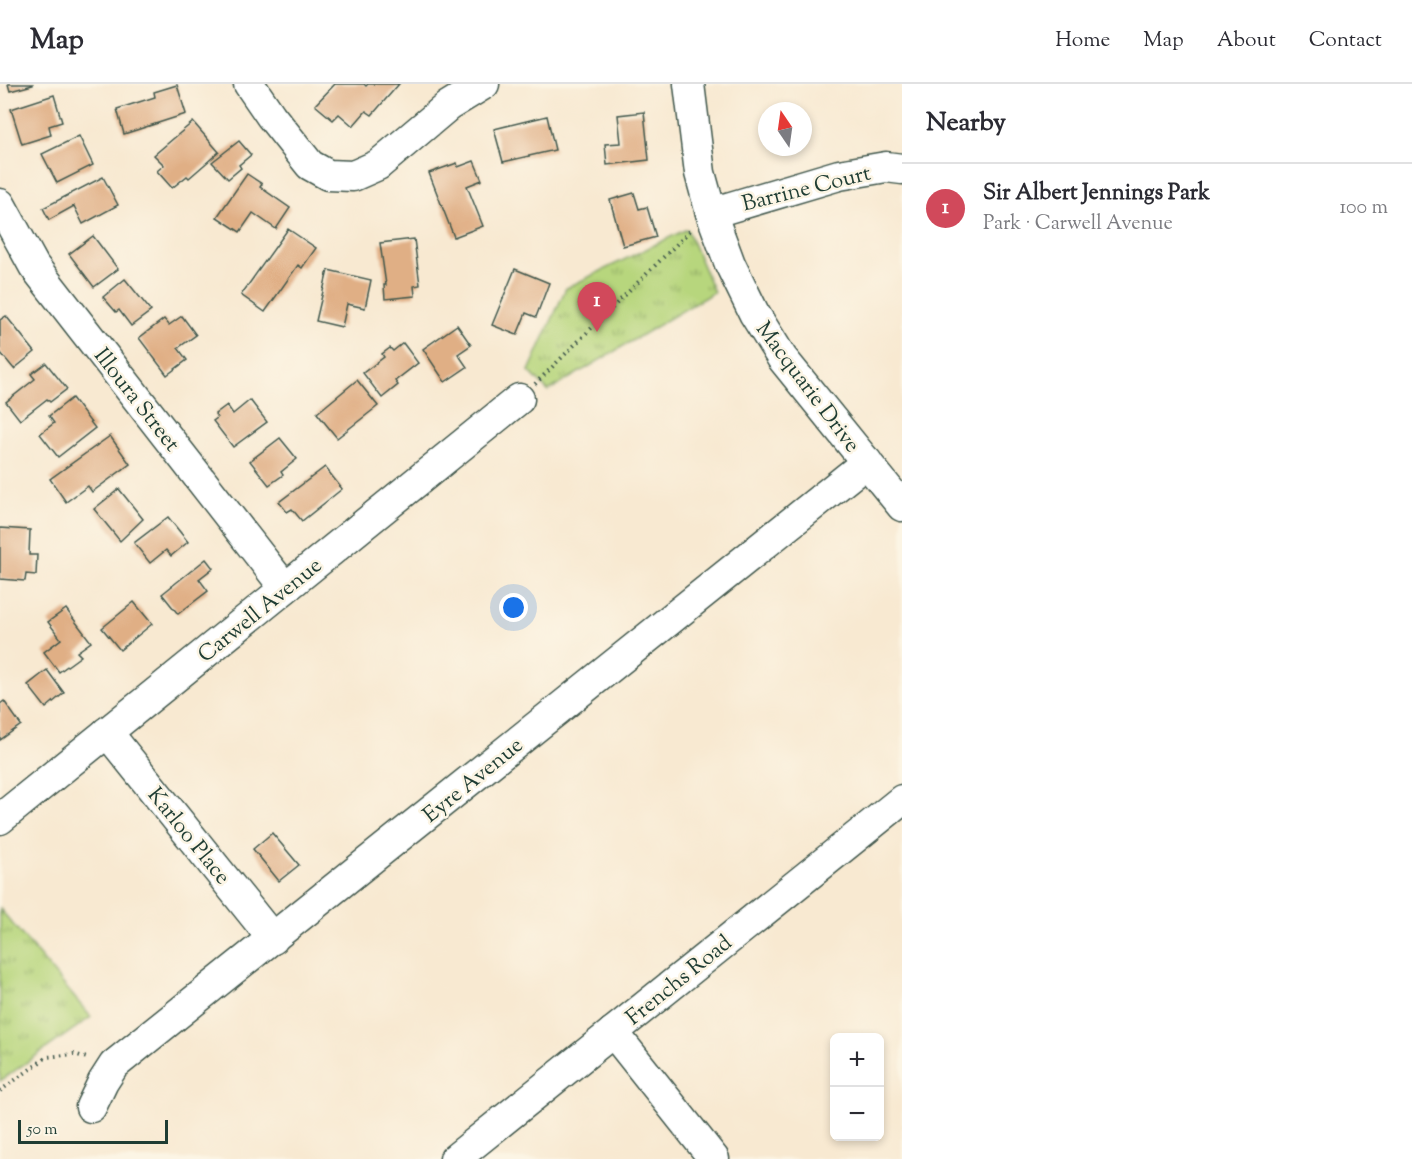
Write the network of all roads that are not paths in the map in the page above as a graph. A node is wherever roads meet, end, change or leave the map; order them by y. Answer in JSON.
{"nodes":[{"id":1,"x":249,"y":84,"type":"edge"},
{"id":2,"x":484,"y":84,"type":"edge"},
{"id":3,"x":689,"y":84,"type":"edge"},
{"id":4,"x":902,"y":169,"type":"edge"},
{"id":5,"x":0,"y":204,"type":"edge"},
{"id":6,"x":711,"y":213,"type":"junction"},
{"id":7,"x":519,"y":399,"type":"road end"},
{"id":8,"x":867,"y":462,"type":"junction"},
{"id":9,"x":902,"y":506,"type":"edge"},
{"id":10,"x":285,"y":588,"type":"junction"},
{"id":11,"x":107,"y":732,"type":"junction"},
{"id":12,"x":902,"y":800,"type":"edge"},
{"id":13,"x":0,"y":819,"type":"edge"},
{"id":14,"x":273,"y":939,"type":"junction"},
{"id":15,"x":613,"y":1032,"type":"junction"},
{"id":16,"x":91,"y":1107,"type":"dead end"},
{"id":17,"x":455,"y":1159,"type":"edge"},
{"id":18,"x":714,"y":1159,"type":"edge"}],
"edges":[{"from":1,"to":2,"type":"street"},
{"from":3,"to":6,"type":"street","name":"Macquarie Drive"},
{"from":4,"to":6,"type":"street","name":"Barrine Court"},
{"from":5,"to":10,"type":"street","name":"Illoura Street"},
{"from":6,"to":8,"type":"street","name":"Macquarie Drive"},
{"from":7,"to":10,"type":"street","name":"Carwell Avenue"},
{"from":8,"to":9,"type":"street","name":"Macquarie Drive"},
{"from":8,"to":14,"type":"street","name":"Eyre Avenue"},
{"from":10,"to":11,"type":"street","name":"Carwell Avenue"},
{"from":11,"to":13,"type":"street","name":"Carwell Avenue"},
{"from":11,"to":14,"type":"street","name":"Karloo Place"},
{"from":12,"to":15,"type":"street","name":"Frenchs Road"},
{"from":14,"to":16,"type":"street","name":"Eyre Avenue"},
{"from":15,"to":17,"type":"street","name":"Frenchs Road"},
{"from":15,"to":18,"type":"street"}]}
